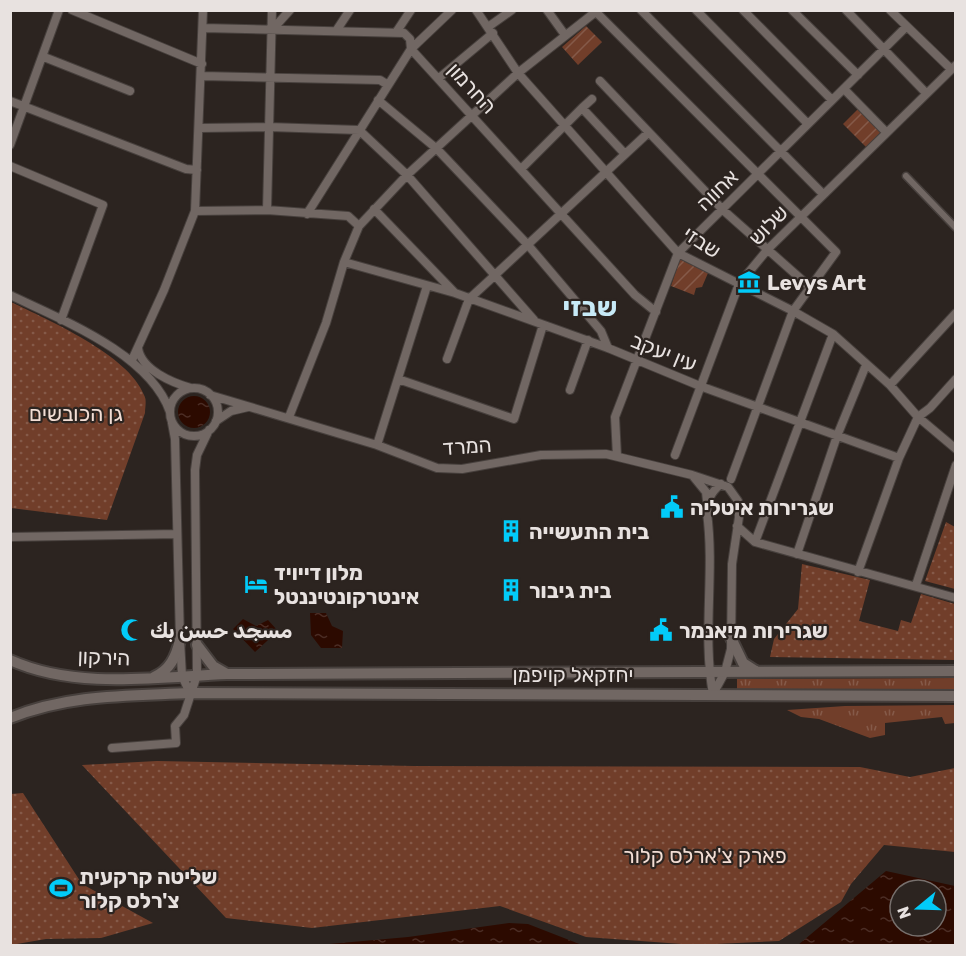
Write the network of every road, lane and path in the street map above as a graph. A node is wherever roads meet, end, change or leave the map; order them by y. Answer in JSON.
{"nodes":[{"id":1,"x":59,"y":10,"type":"edge"},
{"id":2,"x":72,"y":10,"type":"edge"},
{"id":3,"x":203,"y":10,"type":"edge"},
{"id":4,"x":272,"y":10,"type":"edge"},
{"id":5,"x":290,"y":10,"type":"edge"},
{"id":6,"x":350,"y":10,"type":"edge"},
{"id":7,"x":411,"y":10,"type":"edge"},
{"id":8,"x":452,"y":10,"type":"edge"},
{"id":9,"x":476,"y":10,"type":"edge"},
{"id":10,"x":512,"y":10,"type":"edge"},
{"id":11,"x":547,"y":10,"type":"edge"},
{"id":12,"x":641,"y":10,"type":"edge"},
{"id":13,"x":696,"y":10,"type":"edge"},
{"id":14,"x":743,"y":10,"type":"edge"},
{"id":15,"x":792,"y":10,"type":"edge"},
{"id":16,"x":846,"y":10,"type":"edge"},
{"id":17,"x":890,"y":10,"type":"edge"},
{"id":18,"x":597,"y":11,"type":"edge"},
{"id":19,"x":906,"y":27,"type":"junction"},
{"id":20,"x":203,"y":28,"type":"junction"},
{"id":21,"x":272,"y":30,"type":"junction"},
{"id":22,"x":490,"y":30,"type":"junction"},
{"id":23,"x":336,"y":31,"type":"junction"},
{"id":24,"x":397,"y":31,"type":"junction"},
{"id":25,"x":565,"y":35,"type":"junction"},
{"id":26,"x":886,"y":48,"type":"junction"},
{"id":27,"x":411,"y":49,"type":"junction"},
{"id":28,"x":44,"y":57,"type":"junction"},
{"id":29,"x":202,"y":64,"type":"junction"},
{"id":30,"x":953,"y":67,"type":"edge"},
{"id":31,"x":518,"y":73,"type":"junction"},
{"id":32,"x":858,"y":75,"type":"junction"},
{"id":33,"x":202,"y":76,"type":"junction"},
{"id":34,"x":271,"y":78,"type":"junction"},
{"id":35,"x":439,"y":78,"type":"junction"},
{"id":36,"x":600,"y":81,"type":"dead end"},
{"id":37,"x":388,"y":85,"type":"junction"},
{"id":38,"x":844,"y":89,"type":"junction"},
{"id":39,"x":130,"y":91,"type":"dead end"},
{"id":40,"x":926,"y":93,"type":"junction"},
{"id":41,"x":592,"y":99,"type":"dead end"},
{"id":42,"x":378,"y":100,"type":"junction"},
{"id":43,"x":832,"y":100,"type":"junction"},
{"id":44,"x":10,"y":101,"type":"edge"},
{"id":45,"x":24,"y":106,"type":"junction"},
{"id":46,"x":582,"y":108,"type":"junction"},
{"id":47,"x":474,"y":115,"type":"junction"},
{"id":48,"x":808,"y":124,"type":"junction"},
{"id":49,"x":269,"y":127,"type":"junction"},
{"id":50,"x":563,"y":127,"type":"junction"},
{"id":51,"x":200,"y":128,"type":"junction"},
{"id":52,"x":359,"y":130,"type":"junction"},
{"id":53,"x":886,"y":132,"type":"junction"},
{"id":54,"x":648,"y":133,"type":"junction"},
{"id":55,"x":10,"y":145,"type":"edge"},
{"id":56,"x":437,"y":149,"type":"junction"},
{"id":57,"x":782,"y":150,"type":"junction"},
{"id":58,"x":625,"y":154,"type":"junction"},
{"id":59,"x":10,"y":166,"type":"edge"},
{"id":60,"x":521,"y":169,"type":"junction"},
{"id":61,"x":197,"y":170,"type":"junction"},
{"id":62,"x":605,"y":173,"type":"junction"},
{"id":63,"x":760,"y":174,"type":"junction"},
{"id":64,"x":407,"y":175,"type":"junction"},
{"id":65,"x":906,"y":176,"type":"dead end"},
{"id":66,"x":823,"y":194,"type":"junction"},
{"id":67,"x":374,"y":209,"type":"junction"},
{"id":68,"x":267,"y":210,"type":"junction"},
{"id":69,"x":723,"y":210,"type":"junction"},
{"id":70,"x":195,"y":211,"type":"junction"},
{"id":71,"x":307,"y":214,"type":"junction"},
{"id":72,"x":561,"y":214,"type":"junction"},
{"id":73,"x":800,"y":217,"type":"junction"},
{"id":74,"x":359,"y":226,"type":"junction"},
{"id":75,"x":956,"y":228,"type":"edge"},
{"id":76,"x":528,"y":245,"type":"junction"},
{"id":77,"x":768,"y":249,"type":"junction"},
{"id":78,"x":678,"y":253,"type":"junction"},
{"id":79,"x":344,"y":262,"type":"junction"},
{"id":80,"x":494,"y":276,"type":"junction"},
{"id":81,"x":740,"y":284,"type":"junction"},
{"id":82,"x":427,"y":286,"type":"junction"},
{"id":83,"x":810,"y":286,"type":"junction"},
{"id":84,"x":455,"y":293,"type":"junction"},
{"id":85,"x":10,"y":295,"type":"edge"},
{"id":86,"x":469,"y":298,"type":"junction"},
{"id":87,"x":793,"y":311,"type":"junction"},
{"id":88,"x":656,"y":312,"type":"junction"},
{"id":89,"x":956,"y":313,"type":"edge"},
{"id":90,"x":61,"y":320,"type":"junction"},
{"id":91,"x":540,"y":323,"type":"junction"},
{"id":92,"x":833,"y":334,"type":"junction"},
{"id":93,"x":588,"y":340,"type":"junction"},
{"id":94,"x":138,"y":348,"type":"junction"},
{"id":95,"x":608,"y":348,"type":"junction"},
{"id":96,"x":447,"y":359,"type":"dead end"},
{"id":97,"x":132,"y":360,"type":"junction"},
{"id":98,"x":637,"y":361,"type":"junction"},
{"id":99,"x":866,"y":365,"type":"junction"},
{"id":100,"x":398,"y":379,"type":"junction"},
{"id":101,"x":956,"y":379,"type":"edge"},
{"id":102,"x":890,"y":385,"type":"junction"},
{"id":103,"x":700,"y":386,"type":"junction"},
{"id":104,"x":193,"y":388,"type":"junction"},
{"id":105,"x":570,"y":390,"type":"dead end"},
{"id":106,"x":210,"y":395,"type":"junction"},
{"id":107,"x":756,"y":405,"type":"junction"},
{"id":108,"x":251,"y":407,"type":"junction"},
{"id":109,"x":170,"y":412,"type":"junction"},
{"id":110,"x":289,"y":417,"type":"junction"},
{"id":111,"x":918,"y":417,"type":"junction"},
{"id":112,"x":214,"y":422,"type":"junction"},
{"id":113,"x":172,"y":423,"type":"junction"},
{"id":114,"x":799,"y":423,"type":"junction"},
{"id":115,"x":209,"y":430,"type":"junction"},
{"id":116,"x":837,"y":436,"type":"junction"},
{"id":117,"x":377,"y":445,"type":"junction"},
{"id":118,"x":956,"y":449,"type":"edge"},
{"id":119,"x":675,"y":455,"type":"dead end"},
{"id":120,"x":617,"y":456,"type":"junction"},
{"id":121,"x":899,"y":459,"type":"junction"},
{"id":122,"x":956,"y":465,"type":"edge"},
{"id":123,"x":692,"y":475,"type":"junction"},
{"id":124,"x":731,"y":479,"type":"dead end"},
{"id":125,"x":721,"y":484,"type":"junction"},
{"id":126,"x":707,"y":502,"type":"junction"},
{"id":127,"x":737,"y":526,"type":"junction"},
{"id":128,"x":177,"y":534,"type":"junction"},
{"id":129,"x":10,"y":537,"type":"edge"},
{"id":130,"x":755,"y":542,"type":"junction"},
{"id":131,"x":797,"y":554,"type":"junction"},
{"id":132,"x":858,"y":572,"type":"junction"},
{"id":133,"x":916,"y":585,"type":"junction"},
{"id":134,"x":956,"y":598,"type":"edge"},
{"id":135,"x":731,"y":638,"type":"junction"},
{"id":136,"x":180,"y":640,"type":"junction"},
{"id":137,"x":197,"y":645,"type":"junction"},
{"id":138,"x":10,"y":660,"type":"edge"},
{"id":139,"x":956,"y":671,"type":"edge"},
{"id":140,"x":709,"y":672,"type":"junction"},
{"id":141,"x":725,"y":672,"type":"junction"},
{"id":142,"x":757,"y":672,"type":"junction"},
{"id":143,"x":227,"y":674,"type":"junction"},
{"id":144,"x":197,"y":675,"type":"junction"},
{"id":145,"x":182,"y":676,"type":"junction"},
{"id":146,"x":151,"y":678,"type":"junction"},
{"id":147,"x":190,"y":693,"type":"junction"},
{"id":148,"x":713,"y":694,"type":"junction"},
{"id":149,"x":956,"y":696,"type":"edge"},
{"id":150,"x":10,"y":718,"type":"edge"},
{"id":151,"x":111,"y":748,"type":"dead end"}],
"edges":[{"from":1,"to":28,"type":"street"},
{"from":2,"to":29,"type":"street"},
{"from":3,"to":20,"type":"street"},
{"from":4,"to":21,"type":"street"},
{"from":5,"to":21,"type":"street"},
{"from":6,"to":23,"type":"street"},
{"from":7,"to":24,"type":"street"},
{"from":8,"to":27,"type":"street"},
{"from":9,"to":22,"type":"street","name":"שבזי"},
{"from":10,"to":22,"type":"street"},
{"from":11,"to":25,"type":"street"},
{"from":12,"to":57,"type":"street"},
{"from":13,"to":48,"type":"street"},
{"from":14,"to":43,"type":"street"},
{"from":15,"to":32,"type":"street"},
{"from":16,"to":26,"type":"street"},
{"from":17,"to":19,"type":"street"},
{"from":18,"to":25,"type":"street"},
{"from":18,"to":63,"type":"street"},
{"from":19,"to":26,"type":"street","name":"אחווה"},
{"from":19,"to":30,"type":"street"},
{"from":20,"to":21,"type":"street"},
{"from":20,"to":29,"type":"street"},
{"from":21,"to":23,"type":"street"},
{"from":21,"to":34,"type":"street"},
{"from":22,"to":31,"type":"street","name":"שבזי"},
{"from":22,"to":35,"type":"street"},
{"from":23,"to":24,"type":"street"},
{"from":24,"to":27,"type":"street","name":"החרמון"},
{"from":25,"to":31,"type":"street"},
{"from":26,"to":32,"type":"street","name":"אחווה"},
{"from":26,"to":40,"type":"street"},
{"from":27,"to":35,"type":"street","name":"החרמון"},
{"from":27,"to":37,"type":"street"},
{"from":28,"to":39,"type":"street"},
{"from":28,"to":45,"type":"street"},
{"from":29,"to":33,"type":"street"},
{"from":30,"to":40,"type":"street","name":"שלוש"},
{"from":31,"to":47,"type":"street"},
{"from":31,"to":50,"type":"street","name":"שבזי"},
{"from":32,"to":38,"type":"street","name":"אחווה"},
{"from":33,"to":34,"type":"street"},
{"from":33,"to":51,"type":"street"},
{"from":34,"to":37,"type":"street"},
{"from":34,"to":49,"type":"street"},
{"from":35,"to":47,"type":"street","name":"החרמון"},
{"from":36,"to":54,"type":"street"},
{"from":37,"to":42,"type":"street"},
{"from":38,"to":43,"type":"street","name":"אחווה"},
{"from":38,"to":53,"type":"street"},
{"from":40,"to":53,"type":"street","name":"שלוש"},
{"from":41,"to":46,"type":"street"},
{"from":42,"to":52,"type":"street"},
{"from":42,"to":56,"type":"street"},
{"from":43,"to":48,"type":"street","name":"אחווה"},
{"from":44,"to":45,"type":"street"},
{"from":45,"to":55,"type":"street"},
{"from":45,"to":61,"type":"street"},
{"from":46,"to":50,"type":"street"},
{"from":46,"to":58,"type":"street"},
{"from":47,"to":56,"type":"street"},
{"from":47,"to":60,"type":"street","name":"החרמון"},
{"from":48,"to":57,"type":"street","name":"אחווה"},
{"from":49,"to":51,"type":"street"},
{"from":49,"to":52,"type":"street"},
{"from":49,"to":68,"type":"street"},
{"from":50,"to":60,"type":"street"},
{"from":50,"to":62,"type":"street","name":"שבזי"},
{"from":51,"to":61,"type":"street"},
{"from":52,"to":64,"type":"street"},
{"from":52,"to":71,"type":"street"},
{"from":53,"to":66,"type":"street","name":"שלוש"},
{"from":54,"to":58,"type":"street"},
{"from":54,"to":69,"type":"street"},
{"from":56,"to":64,"type":"street"},
{"from":56,"to":76,"type":"street"},
{"from":57,"to":63,"type":"street","name":"אחווה"},
{"from":57,"to":66,"type":"street"},
{"from":58,"to":62,"type":"street"},
{"from":59,"to":90,"type":"street"},
{"from":60,"to":72,"type":"street","name":"החרמון"},
{"from":61,"to":70,"type":"street"},
{"from":62,"to":72,"type":"street"},
{"from":62,"to":78,"type":"street","name":"שבזי"},
{"from":63,"to":69,"type":"street","name":"אחווה"},
{"from":63,"to":73,"type":"street"},
{"from":64,"to":67,"type":"street"},
{"from":64,"to":80,"type":"street"},
{"from":65,"to":75,"type":"street"},
{"from":66,"to":73,"type":"street","name":"שלוש"},
{"from":67,"to":74,"type":"street"},
{"from":67,"to":84,"type":"street"},
{"from":68,"to":70,"type":"street"},
{"from":68,"to":71,"type":"street"},
{"from":69,"to":77,"type":"street"},
{"from":69,"to":78,"type":"street","name":"אחווה"},
{"from":70,"to":94,"type":"street"},
{"from":71,"to":74,"type":"street"},
{"from":72,"to":76,"type":"street"},
{"from":72,"to":88,"type":"street","name":"החרמון"},
{"from":73,"to":77,"type":"street","name":"שלוש"},
{"from":73,"to":83,"type":"street"},
{"from":74,"to":79,"type":"street"},
{"from":76,"to":80,"type":"street"},
{"from":76,"to":95,"type":"street"},
{"from":77,"to":81,"type":"street","name":"שלוש"},
{"from":77,"to":83,"type":"street"},
{"from":78,"to":81,"type":"street","name":"שבזי"},
{"from":78,"to":88,"type":"street","name":"אחווה"},
{"from":79,"to":82,"type":"street","name":"עין יעקב"},
{"from":79,"to":110,"type":"street"},
{"from":80,"to":86,"type":"street"},
{"from":80,"to":91,"type":"street"},
{"from":81,"to":87,"type":"street","name":"שבזי"},
{"from":81,"to":103,"type":"street","name":"שלוש"},
{"from":82,"to":84,"type":"street","name":"עין יעקב"},
{"from":82,"to":100,"type":"street"},
{"from":83,"to":87,"type":"street"},
{"from":84,"to":86,"type":"street","name":"עין יעקב"},
{"from":85,"to":90,"type":"street"},
{"from":86,"to":91,"type":"street","name":"עין יעקב"},
{"from":86,"to":96,"type":"street"},
{"from":87,"to":92,"type":"street","name":"שבזי"},
{"from":87,"to":107,"type":"street"},
{"from":88,"to":98,"type":"street","name":"אחווה"},
{"from":89,"to":102,"type":"street"},
{"from":90,"to":97,"type":"street"},
{"from":91,"to":93,"type":"street","name":"עין יעקב"},
{"from":91,"to":100,"type":"street"},
{"from":92,"to":99,"type":"street","name":"שבזי"},
{"from":92,"to":114,"type":"street"},
{"from":93,"to":95,"type":"street","name":"עין יעקב"},
{"from":93,"to":105,"type":"street"},
{"from":94,"to":97,"type":"street"},
{"from":94,"to":104,"type":"street"},
{"from":95,"to":98,"type":"street","name":"עין יעקב"},
{"from":97,"to":109,"type":"street"},
{"from":98,"to":103,"type":"street","name":"עין יעקב"},
{"from":98,"to":120,"type":"street","name":"אחווה"},
{"from":99,"to":102,"type":"street","name":"שבזי"},
{"from":99,"to":116,"type":"street"},
{"from":100,"to":117,"type":"street"},
{"from":101,"to":111,"type":"street"},
{"from":102,"to":111,"type":"street","name":"שבזי"},
{"from":103,"to":107,"type":"street","name":"עין יעקב"},
{"from":103,"to":119,"type":"street","name":"שלוש"},
{"from":104,"to":106,"type":"street"},
{"from":104,"to":109,"type":"street"},
{"from":106,"to":108,"type":"street","name":"המרד"},
{"from":106,"to":112,"type":"street"},
{"from":107,"to":114,"type":"street","name":"עין יעקב"},
{"from":107,"to":124,"type":"street"},
{"from":108,"to":110,"type":"street","name":"המרד"},
{"from":108,"to":112,"type":"street"},
{"from":109,"to":113,"type":"street"},
{"from":110,"to":117,"type":"street","name":"המרד"},
{"from":111,"to":118,"type":"street","name":"שבזי"},
{"from":111,"to":121,"type":"street"},
{"from":112,"to":115,"type":"street"},
{"from":113,"to":115,"type":"street"},
{"from":113,"to":128,"type":"street"},
{"from":114,"to":116,"type":"street","name":"עין יעקב"},
{"from":114,"to":130,"type":"street"},
{"from":115,"to":137,"type":"street"},
{"from":116,"to":121,"type":"street","name":"עין יעקב"},
{"from":116,"to":131,"type":"street"},
{"from":117,"to":120,"type":"street","name":"המרד"},
{"from":120,"to":123,"type":"street","name":"המרד"},
{"from":121,"to":132,"type":"street"},
{"from":122,"to":133,"type":"street"},
{"from":123,"to":125,"type":"street","name":"המרד"},
{"from":123,"to":126,"type":"street"},
{"from":125,"to":126,"type":"street"},
{"from":125,"to":127,"type":"street"},
{"from":126,"to":140,"type":"street"},
{"from":127,"to":130,"type":"street"},
{"from":127,"to":135,"type":"street"},
{"from":128,"to":129,"type":"street"},
{"from":128,"to":136,"type":"street"},
{"from":130,"to":131,"type":"street"},
{"from":131,"to":132,"type":"street"},
{"from":132,"to":133,"type":"street"},
{"from":133,"to":134,"type":"street"},
{"from":135,"to":141,"type":"street"},
{"from":135,"to":142,"type":"main road"},
{"from":136,"to":145,"type":"street"},
{"from":136,"to":146,"type":"main road"},
{"from":137,"to":143,"type":"main road"},
{"from":137,"to":144,"type":"street"},
{"from":138,"to":146,"type":"main road","name":"הירקון"},
{"from":139,"to":142,"type":"main road","name":"יחזקאל קויפמן"},
{"from":140,"to":141,"type":"main road","name":"יחזקאל קויפמן"},
{"from":140,"to":143,"type":"main road","name":"יחזקאל קויפמן"},
{"from":140,"to":148,"type":"street"},
{"from":141,"to":142,"type":"main road","name":"יחזקאל קויפמן"},
{"from":141,"to":148,"type":"street"},
{"from":143,"to":144,"type":"main road","name":"יחזקאל קויפמן"},
{"from":144,"to":145,"type":"main road","name":"הירקון"},
{"from":144,"to":147,"type":"street"},
{"from":145,"to":146,"type":"main road","name":"הירקון"},
{"from":145,"to":147,"type":"street"},
{"from":147,"to":148,"type":"main road","name":"יחזקאל קויפמן"},
{"from":147,"to":150,"type":"main road","name":"יחזקאל קויפמן"},
{"from":147,"to":151,"type":"street"},
{"from":148,"to":149,"type":"main road","name":"יחזקאל קויפמן"}]}
